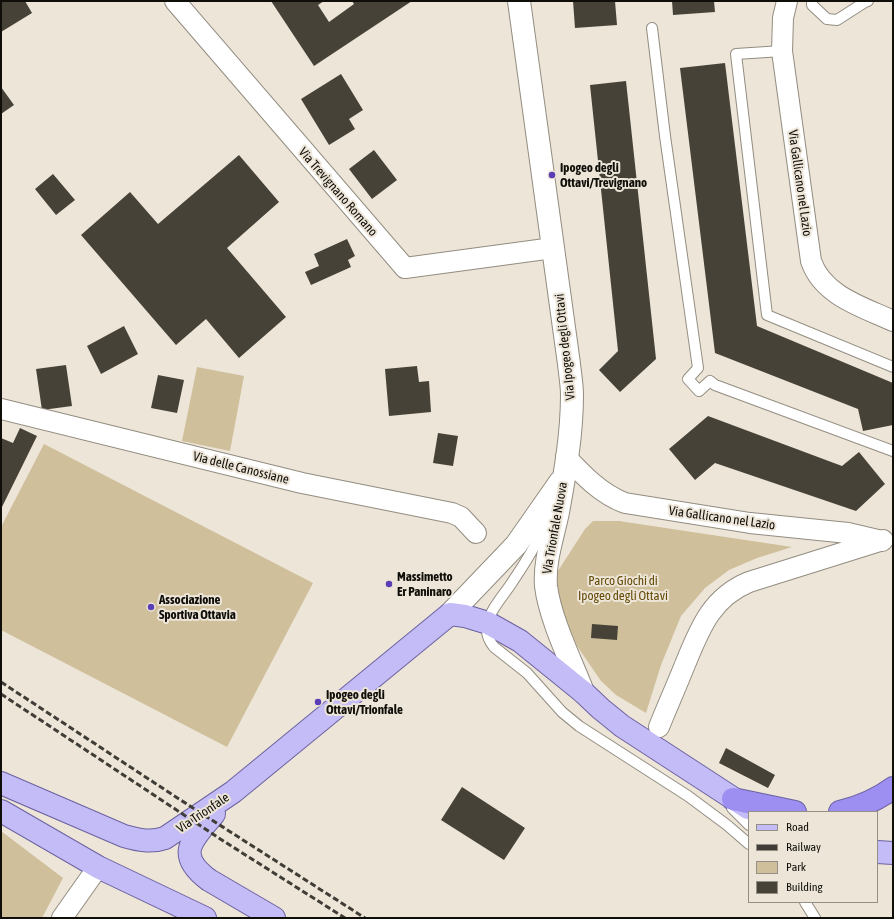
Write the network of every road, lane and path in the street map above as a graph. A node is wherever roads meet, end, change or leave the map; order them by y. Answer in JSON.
{"nodes":[{"id":1,"x":175,"y":1,"type":"edge"},
{"id":2,"x":519,"y":1,"type":"edge"},
{"id":3,"x":787,"y":1,"type":"edge"},
{"id":4,"x":812,"y":1,"type":"edge"},
{"id":5,"x":868,"y":1,"type":"edge"},
{"id":6,"x":652,"y":28,"type":"dead end"},
{"id":7,"x":782,"y":50,"type":"junction"},
{"id":8,"x":553,"y":248,"type":"junction"},
{"id":9,"x":893,"y":321,"type":"edge"},
{"id":10,"x":893,"y":367,"type":"edge"},
{"id":11,"x":1,"y":409,"type":"edge"},
{"id":12,"x":893,"y":451,"type":"edge"},
{"id":13,"x":565,"y":466,"type":"junction"},
{"id":14,"x":476,"y":533,"type":"dead end"},
{"id":15,"x":888,"y":539,"type":"edge"},
{"id":16,"x":450,"y":614,"type":"junction"},
{"id":17,"x":488,"y":623,"type":"junction"},
{"id":18,"x":583,"y":692,"type":"junction"},
{"id":19,"x":659,"y":727,"type":"dead end"},
{"id":20,"x":698,"y":777,"type":"junction"},
{"id":21,"x":1,"y":783,"type":"edge"},
{"id":22,"x":893,"y":788,"type":"edge"},
{"id":23,"x":233,"y":792,"type":"junction"},
{"id":24,"x":733,"y":799,"type":"junction"},
{"id":25,"x":1,"y":811,"type":"edge"},
{"id":26,"x":752,"y":811,"type":"edge"},
{"id":27,"x":790,"y":811,"type":"edge"},
{"id":28,"x":844,"y":811,"type":"edge"},
{"id":29,"x":748,"y":824,"type":"edge"},
{"id":30,"x":748,"y":843,"type":"edge"},
{"id":31,"x":878,"y":852,"type":"edge"},
{"id":32,"x":893,"y":853,"type":"edge"},
{"id":33,"x":98,"y":867,"type":"junction"},
{"id":34,"x":806,"y":903,"type":"edge"},
{"id":35,"x":62,"y":918,"type":"edge"},
{"id":36,"x":205,"y":918,"type":"edge"},
{"id":37,"x":274,"y":918,"type":"edge"},
{"id":38,"x":815,"y":918,"type":"edge"}],
"edges":[{"from":1,"to":8,"type":"street","name":"Via Trevignano Romano"},
{"from":2,"to":8,"type":"street","name":"Via Ipogeo degli Ottavi"},
{"from":3,"to":7,"type":"street","name":"Via Gallicano nel Lazio"},
{"from":4,"to":5,"type":"lane"},
{"from":6,"to":12,"type":"lane"},
{"from":7,"to":9,"type":"street","name":"Via Gallicano nel Lazio"},
{"from":7,"to":10,"type":"lane"},
{"from":8,"to":13,"type":"street","name":"Via Ipogeo degli Ottavi"},
{"from":11,"to":14,"type":"street","name":"Via delle Canossiane"},
{"from":13,"to":15,"type":"street","name":"Via Gallicano nel Lazio"},
{"from":13,"to":16,"type":"street","name":"Via Ipogeo degli Ottavi"},
{"from":13,"to":17,"type":"lane","name":"Via Trionfale Nuova"},
{"from":13,"to":18,"type":"street","name":"Via Trionfale Nuova"},
{"from":15,"to":19,"type":"street"},
{"from":16,"to":17,"type":"main road","name":"Via Trionfale Nuova"},
{"from":16,"to":23,"type":"main road","name":"Via Ipogeo degli Ottavi"},
{"from":17,"to":18,"type":"main road","name":"Via Trionfale Nuova"},
{"from":17,"to":30,"type":"lane"},
{"from":18,"to":20,"type":"main road","name":"Via Trionfale Nuova"},
{"from":20,"to":24,"type":"main road","name":"Via Trionfale Nuova"},
{"from":20,"to":29,"type":"lane"},
{"from":21,"to":23,"type":"main road","name":"Via Trionfale"},
{"from":22,"to":28,"type":"highway"},
{"from":23,"to":37,"type":"main road","name":"Via Trionfale"},
{"from":24,"to":26,"type":"main road","name":"Via Trionfale Nuova"},
{"from":24,"to":27,"type":"highway"},
{"from":25,"to":33,"type":"main road"},
{"from":31,"to":32,"type":"main road"},
{"from":33,"to":35,"type":"street"},
{"from":33,"to":36,"type":"main road"},
{"from":34,"to":38,"type":"lane"}]}
